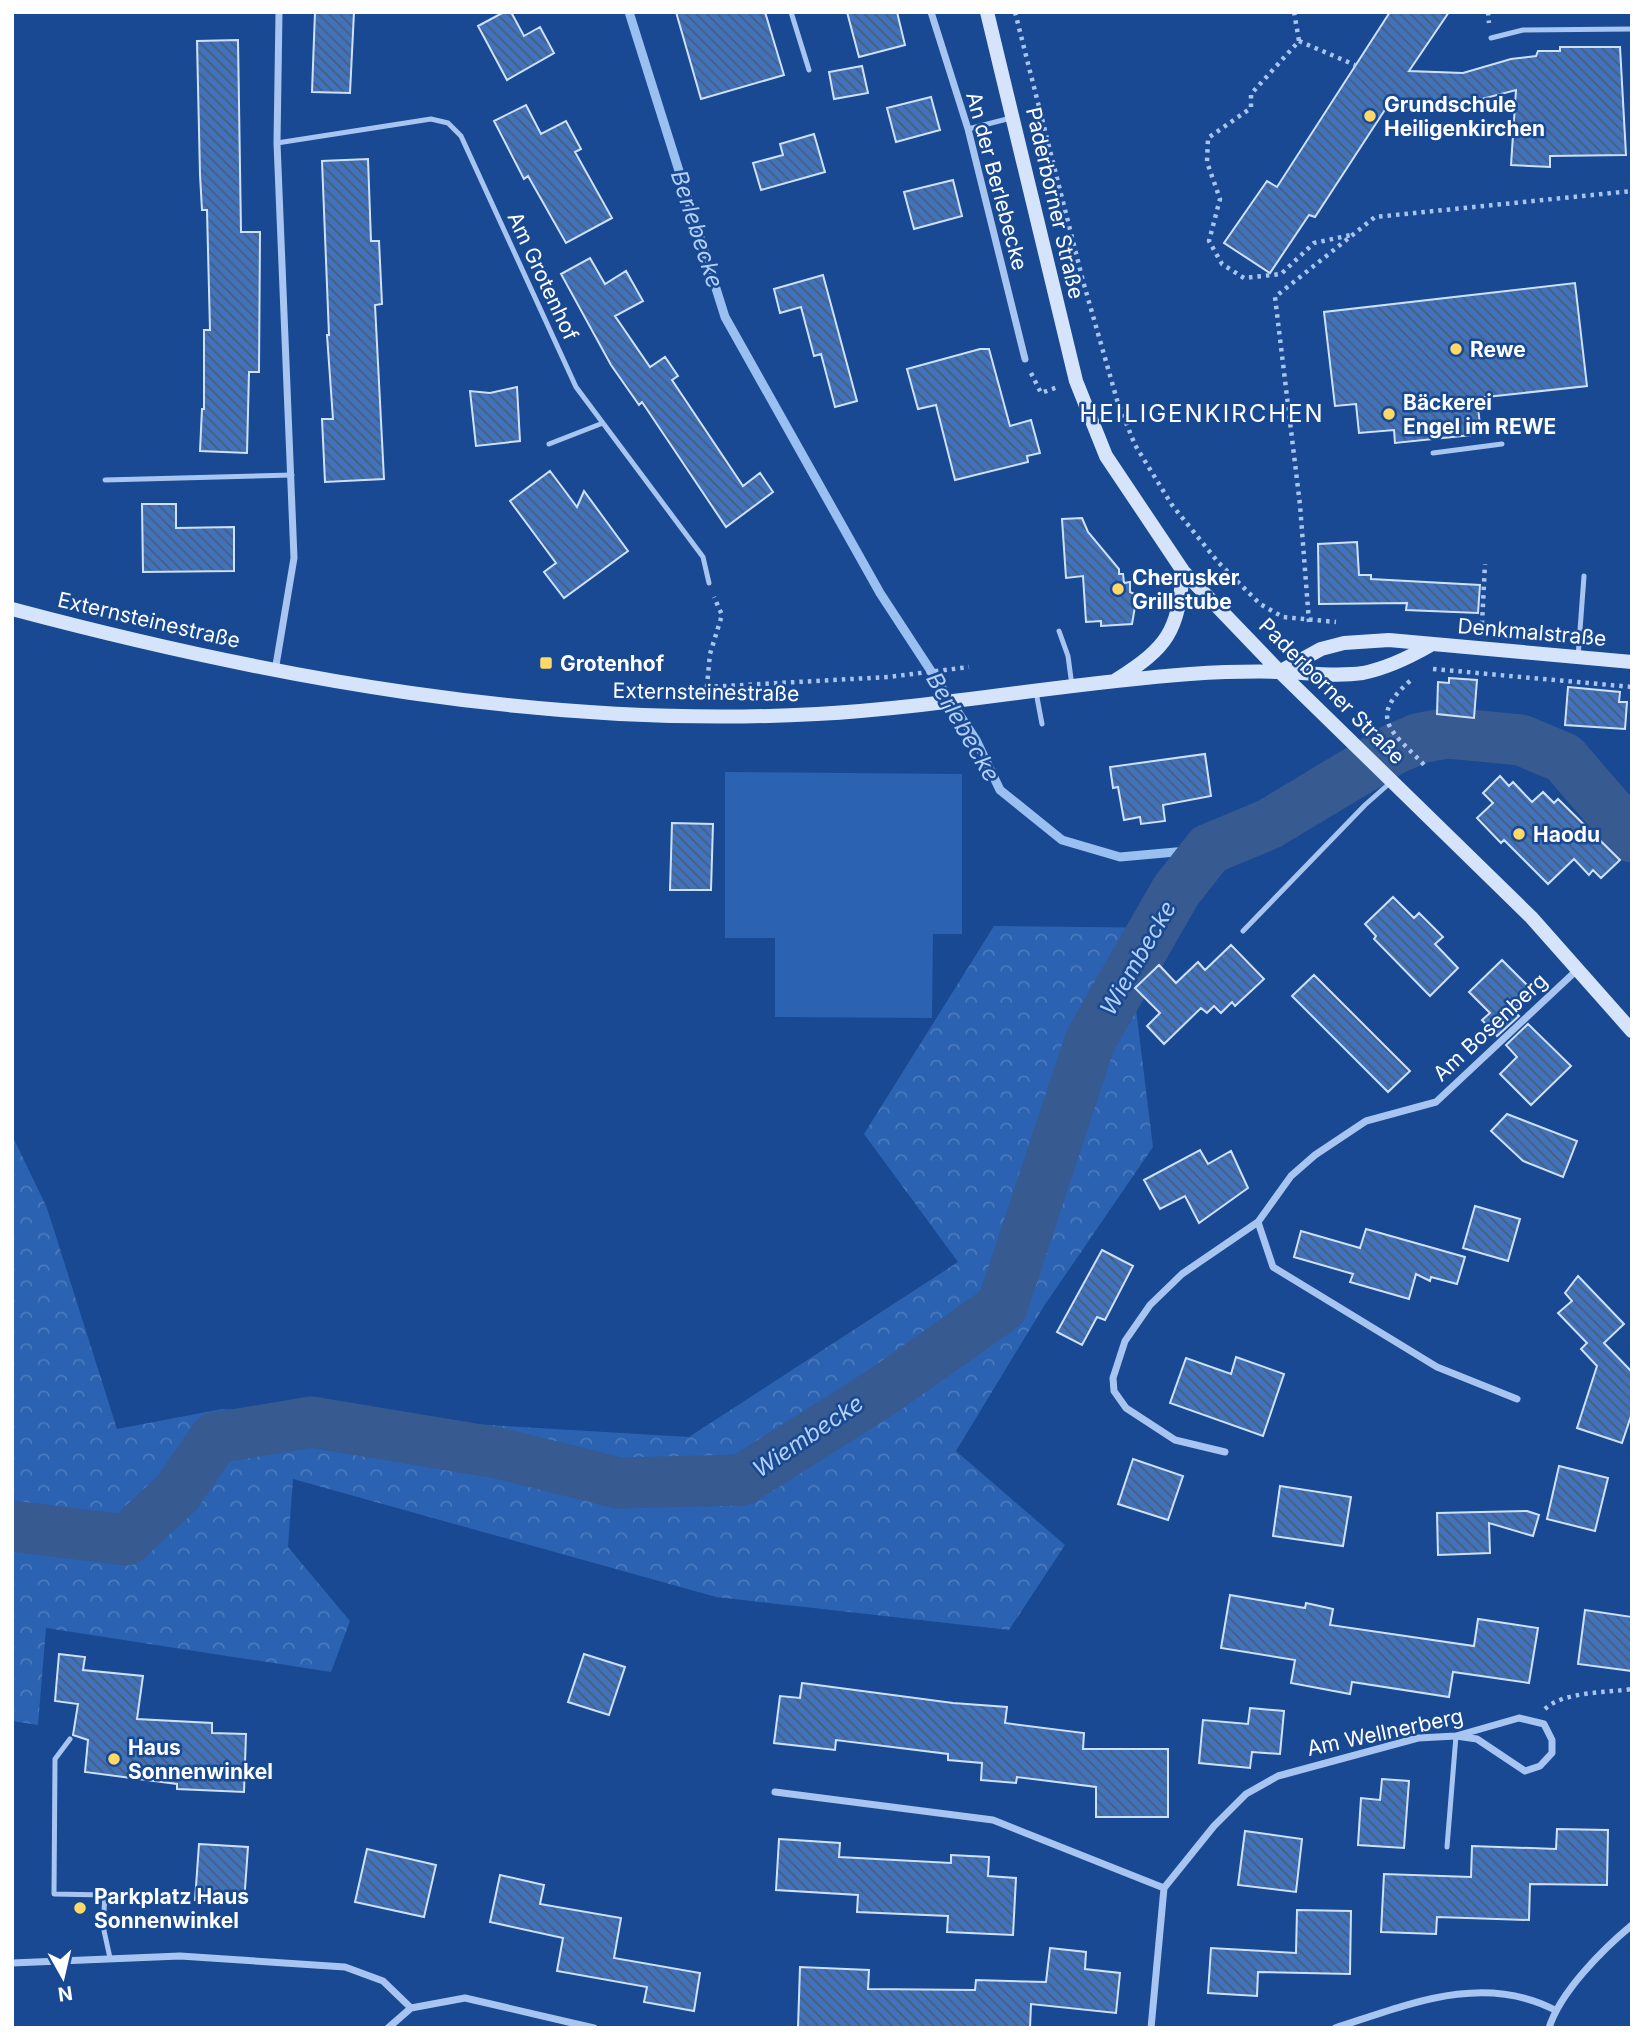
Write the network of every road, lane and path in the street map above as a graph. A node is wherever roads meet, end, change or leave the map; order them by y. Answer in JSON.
{"nodes":[{"id":1,"x":279,"y":12,"type":"edge"},
{"id":2,"x":791,"y":12,"type":"edge"},
{"id":3,"x":931,"y":12,"type":"edge"},
{"id":4,"x":987,"y":12,"type":"edge"},
{"id":5,"x":1015,"y":12,"type":"edge"},
{"id":6,"x":1294,"y":12,"type":"edge"},
{"id":7,"x":1632,"y":29,"type":"edge"},
{"id":8,"x":1491,"y":38,"type":"dead end"},
{"id":9,"x":1299,"y":41,"type":"junction"},
{"id":10,"x":1355,"y":65,"type":"dead end"},
{"id":11,"x":809,"y":70,"type":"dead end"},
{"id":12,"x":1014,"y":118,"type":"junction"},
{"id":13,"x":968,"y":129,"type":"junction"},
{"id":14,"x":276,"y":143,"type":"junction"},
{"id":15,"x":1632,"y":191,"type":"edge"},
{"id":16,"x":1353,"y":234,"type":"junction"},
{"id":17,"x":1025,"y":359,"type":"joint"},
{"id":18,"x":1076,"y":381,"type":"junction"},
{"id":19,"x":603,"y":423,"type":"junction"},
{"id":20,"x":549,"y":444,"type":"dead end"},
{"id":21,"x":1502,"y":444,"type":"dead end"},
{"id":22,"x":1433,"y":453,"type":"dead end"},
{"id":23,"x":292,"y":475,"type":"junction"},
{"id":24,"x":105,"y":480,"type":"dead end"},
{"id":25,"x":1485,"y":564,"type":"dead end"},
{"id":26,"x":1183,"y":571,"type":"junction"},
{"id":27,"x":1584,"y":576,"type":"dead end"},
{"id":28,"x":709,"y":583,"type":"joint"},
{"id":29,"x":12,"y":609,"type":"edge"},
{"id":30,"x":1309,"y":622,"type":"junction"},
{"id":31,"x":1336,"y":622,"type":"dead end"},
{"id":32,"x":1482,"y":624,"type":"dead end"},
{"id":33,"x":1059,"y":631,"type":"dead end"},
{"id":34,"x":1429,"y":646,"type":"junction"},
{"id":35,"x":1578,"y":657,"type":"junction"},
{"id":36,"x":1632,"y":662,"type":"edge"},
{"id":37,"x":969,"y":667,"type":"dead end"},
{"id":38,"x":275,"y":671,"type":"junction"},
{"id":39,"x":1280,"y":671,"type":"junction"},
{"id":40,"x":1423,"y":674,"type":"dead end"},
{"id":41,"x":1412,"y":679,"type":"dead end"},
{"id":42,"x":1112,"y":683,"type":"junction"},
{"id":43,"x":706,"y":687,"type":"junction"},
{"id":44,"x":1632,"y":687,"type":"edge"},
{"id":45,"x":1072,"y":688,"type":"junction"},
{"id":46,"x":1036,"y":692,"type":"junction"},
{"id":47,"x":705,"y":715,"type":"junction"},
{"id":48,"x":1042,"y":724,"type":"dead end"},
{"id":49,"x":1426,"y":768,"type":"dead end"},
{"id":50,"x":1391,"y":782,"type":"junction"},
{"id":51,"x":1243,"y":931,"type":"dead end"},
{"id":52,"x":1577,"y":969,"type":"junction"},
{"id":53,"x":1632,"y":1031,"type":"edge"},
{"id":54,"x":1258,"y":1222,"type":"junction"},
{"id":55,"x":1517,"y":1399,"type":"dead end"},
{"id":56,"x":1225,"y":1451,"type":"dead end"},
{"id":57,"x":1632,"y":1689,"type":"edge"},
{"id":58,"x":1535,"y":1720,"type":"junction"},
{"id":59,"x":1456,"y":1736,"type":"junction"},
{"id":60,"x":70,"y":1739,"type":"dead end"},
{"id":61,"x":775,"y":1792,"type":"dead end"},
{"id":62,"x":1447,"y":1847,"type":"dead end"},
{"id":63,"x":1164,"y":1888,"type":"junction"},
{"id":64,"x":1632,"y":1925,"type":"edge"},
{"id":65,"x":110,"y":1958,"type":"junction"},
{"id":66,"x":12,"y":1963,"type":"edge"},
{"id":67,"x":411,"y":2008,"type":"junction"},
{"id":68,"x":1555,"y":2011,"type":"junction"},
{"id":69,"x":388,"y":2028,"type":"edge"},
{"id":70,"x":594,"y":2028,"type":"edge"},
{"id":71,"x":1151,"y":2028,"type":"edge"},
{"id":72,"x":1335,"y":2028,"type":"edge"},
{"id":73,"x":1549,"y":2028,"type":"edge"}],
"edges":[{"from":1,"to":14,"type":"street"},
{"from":2,"to":11,"type":"lane"},
{"from":3,"to":13,"type":"street","name":"An der Berlebecke"},
{"from":4,"to":12,"type":"main road","name":"Paderborner Straße"},
{"from":5,"to":30,"type":"path"},
{"from":6,"to":9,"type":"path"},
{"from":7,"to":8,"type":"lane"},
{"from":9,"to":10,"type":"path"},
{"from":9,"to":16,"type":"path"},
{"from":12,"to":13,"type":"lane"},
{"from":12,"to":18,"type":"main road","name":"Paderborner Straße"},
{"from":13,"to":17,"type":"street","name":"An der Berlebecke"},
{"from":14,"to":19,"type":"lane","name":"Am Grotenhof"},
{"from":14,"to":23,"type":"street"},
{"from":15,"to":16,"type":"path"},
{"from":16,"to":30,"type":"path"},
{"from":17,"to":18,"type":"path"},
{"from":18,"to":26,"type":"main road","name":"Paderborner Straße"},
{"from":19,"to":20,"type":"lane"},
{"from":19,"to":28,"type":"lane","name":"Am Grotenhof"},
{"from":21,"to":22,"type":"lane"},
{"from":23,"to":24,"type":"lane"},
{"from":23,"to":38,"type":"street"},
{"from":25,"to":32,"type":"path"},
{"from":26,"to":39,"type":"main road","name":"Paderborner Straße"},
{"from":26,"to":42,"type":"main road"},
{"from":27,"to":35,"type":"lane"},
{"from":28,"to":43,"type":"path"},
{"from":29,"to":38,"type":"main road","name":"Externsteinestraße"},
{"from":30,"to":31,"type":"path"},
{"from":33,"to":45,"type":"lane"},
{"from":34,"to":35,"type":"main road","name":"Denkmalstraße"},
{"from":34,"to":39,"type":"main road","name":"Denkmalstraße"},
{"from":34,"to":39,"type":"main road","name":"Denkmalstraße"},
{"from":35,"to":36,"type":"main road","name":"Denkmalstraße"},
{"from":37,"to":43,"type":"path"},
{"from":38,"to":47,"type":"main road","name":"Externsteinestraße"},
{"from":39,"to":42,"type":"main road","name":"Externsteinestraße"},
{"from":39,"to":50,"type":"main road","name":"Paderborner Straße"},
{"from":40,"to":44,"type":"path"},
{"from":41,"to":49,"type":"path"},
{"from":42,"to":45,"type":"main road","name":"Externsteinestraße"},
{"from":43,"to":47,"type":"path"},
{"from":45,"to":46,"type":"main road","name":"Externsteinestraße"},
{"from":46,"to":47,"type":"main road","name":"Externsteinestraße"},
{"from":46,"to":48,"type":"lane"},
{"from":50,"to":51,"type":"lane"},
{"from":50,"to":52,"type":"main road","name":"Paderborner Straße"},
{"from":52,"to":53,"type":"main road","name":"Paderborner Straße"},
{"from":52,"to":54,"type":"street","name":"Am Bosenberg"},
{"from":54,"to":55,"type":"street"},
{"from":54,"to":56,"type":"street","name":"Am Bosenberg"},
{"from":57,"to":58,"type":"path"},
{"from":58,"to":59,"type":"street","name":"Am Wellnerberg"},
{"from":58,"to":59,"type":"street"},
{"from":59,"to":62,"type":"lane"},
{"from":59,"to":63,"type":"street","name":"Am Wellnerberg"},
{"from":60,"to":65,"type":"lane"},
{"from":61,"to":63,"type":"street"},
{"from":63,"to":71,"type":"street"},
{"from":64,"to":68,"type":"street"},
{"from":65,"to":66,"type":"street"},
{"from":65,"to":67,"type":"street"},
{"from":67,"to":69,"type":"street"},
{"from":67,"to":70,"type":"street"},
{"from":68,"to":72,"type":"street"},
{"from":68,"to":73,"type":"street"}]}
